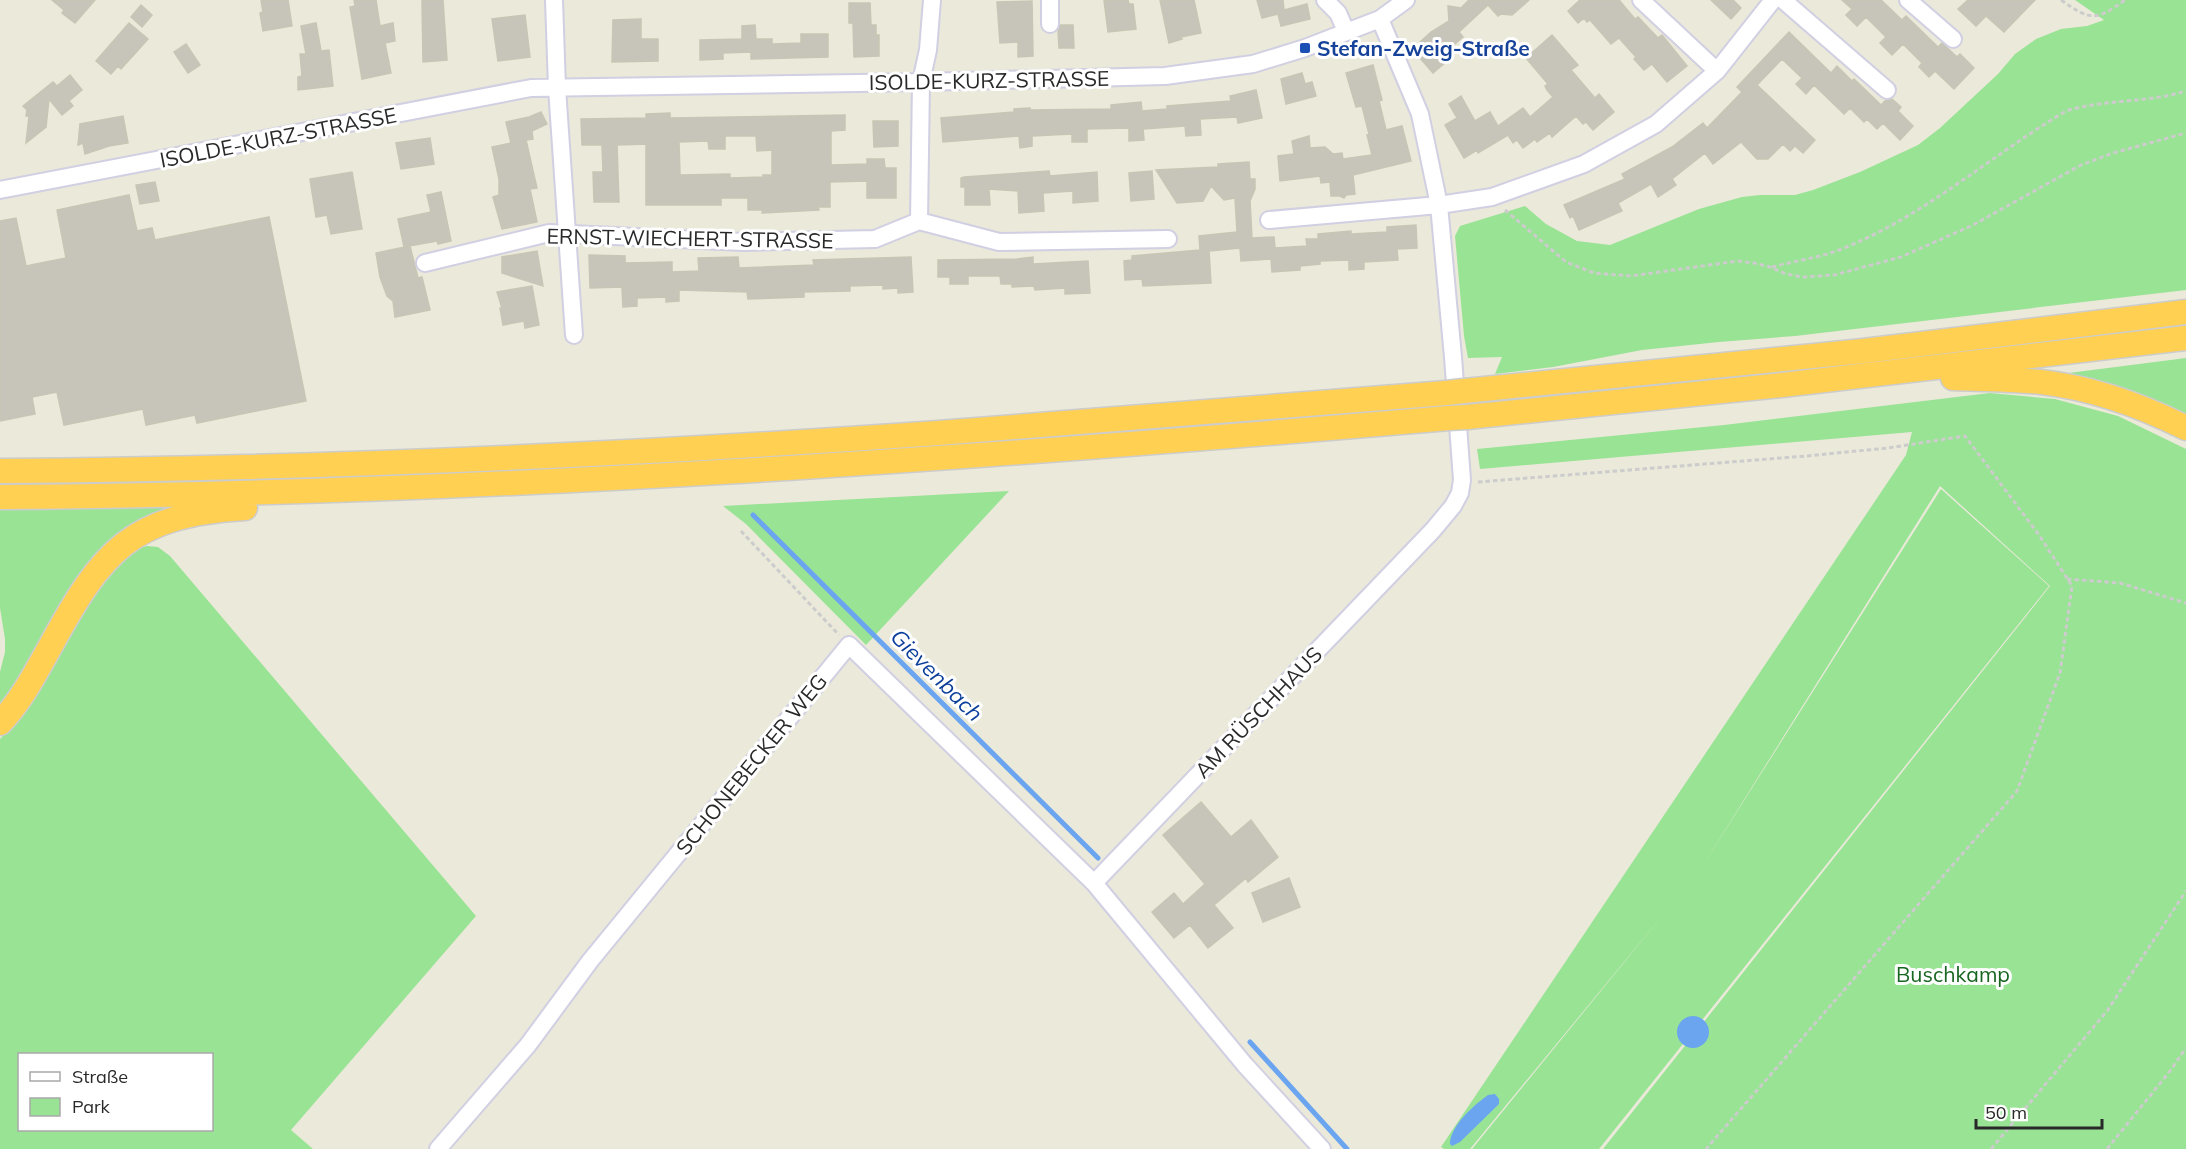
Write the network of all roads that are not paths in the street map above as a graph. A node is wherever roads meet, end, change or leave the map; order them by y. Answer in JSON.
{"nodes":[{"id":1,"x":554,"y":0,"type":"edge"},
{"id":2,"x":932,"y":0,"type":"edge"},
{"id":3,"x":1050,"y":0,"type":"edge"},
{"id":4,"x":1325,"y":0,"type":"edge"},
{"id":5,"x":1406,"y":0,"type":"edge"},
{"id":6,"x":1641,"y":0,"type":"edge"},
{"id":7,"x":1783,"y":0,"type":"edge"},
{"id":8,"x":1908,"y":0,"type":"edge"},
{"id":9,"x":1765,"y":3,"type":"edge"},
{"id":10,"x":1380,"y":19,"type":"junction"},
{"id":11,"x":1050,"y":24,"type":"dead end"},
{"id":12,"x":1346,"y":31,"type":"junction"},
{"id":13,"x":1953,"y":39,"type":"dead end"},
{"id":14,"x":1717,"y":71,"type":"junction"},
{"id":15,"x":921,"y":82,"type":"junction"},
{"id":16,"x":557,"y":88,"type":"junction"},
{"id":17,"x":1887,"y":90,"type":"dead end"},
{"id":18,"x":0,"y":190,"type":"edge"},
{"id":19,"x":1439,"y":206,"type":"junction"},
{"id":20,"x":1269,"y":220,"type":"dead end"},
{"id":21,"x":919,"y":221,"type":"junction"},
{"id":22,"x":568,"y":233,"type":"junction"},
{"id":23,"x":1167,"y":239,"type":"dead end"},
{"id":24,"x":425,"y":263,"type":"dead end"},
{"id":25,"x":2186,"y":296,"type":"edge"},
{"id":26,"x":2186,"y":312,"type":"edge"},
{"id":27,"x":2058,"y":328,"type":"junction"},
{"id":28,"x":574,"y":335,"type":"dead end"},
{"id":29,"x":2186,"y":338,"type":"edge"},
{"id":30,"x":1885,"y":374,"type":"junction"},
{"id":31,"x":2186,"y":428,"type":"edge"},
{"id":32,"x":0,"y":471,"type":"edge"},
{"id":33,"x":512,"y":483,"type":"junction"},
{"id":34,"x":0,"y":497,"type":"edge"},
{"id":35,"x":0,"y":723,"type":"edge"},
{"id":36,"x":1094,"y":883,"type":"junction"},
{"id":37,"x":438,"y":1149,"type":"edge"},
{"id":38,"x":1322,"y":1149,"type":"edge"}],
"edges":[{"from":1,"to":16,"type":"street"},
{"from":2,"to":15,"type":"street"},
{"from":3,"to":11,"type":"street"},
{"from":4,"to":12,"type":"street"},
{"from":5,"to":10,"type":"street","name":"ISOLDE-KURZ-STRASSE"},
{"from":6,"to":14,"type":"street"},
{"from":7,"to":17,"type":"street"},
{"from":8,"to":13,"type":"street"},
{"from":9,"to":14,"type":"street"},
{"from":10,"to":12,"type":"street","name":"ISOLDE-KURZ-STRASSE"},
{"from":10,"to":19,"type":"street","name":"AM RÜSCHHAUS"},
{"from":12,"to":15,"type":"street","name":"ISOLDE-KURZ-STRASSE"},
{"from":14,"to":19,"type":"street"},
{"from":15,"to":16,"type":"street","name":"ISOLDE-KURZ-STRASSE"},
{"from":15,"to":21,"type":"street"},
{"from":16,"to":18,"type":"street","name":"ISOLDE-KURZ-STRASSE"},
{"from":16,"to":22,"type":"street"},
{"from":19,"to":20,"type":"street"},
{"from":19,"to":36,"type":"street","name":"AM RÜSCHHAUS"},
{"from":21,"to":22,"type":"street","name":"ERNST-WIECHERT-STRASSE"},
{"from":21,"to":23,"type":"street"},
{"from":22,"to":24,"type":"street","name":"ERNST-WIECHERT-STRASSE"},
{"from":22,"to":28,"type":"street"},
{"from":25,"to":27,"type":"highway"},
{"from":26,"to":27,"type":"highway"},
{"from":27,"to":32,"type":"highway"},
{"from":29,"to":30,"type":"highway"},
{"from":30,"to":31,"type":"highway"},
{"from":30,"to":33,"type":"highway"},
{"from":33,"to":34,"type":"highway"},
{"from":33,"to":35,"type":"highway"},
{"from":36,"to":37,"type":"street","name":"SCHONEBECKER WEG"},
{"from":36,"to":38,"type":"street"}]}
